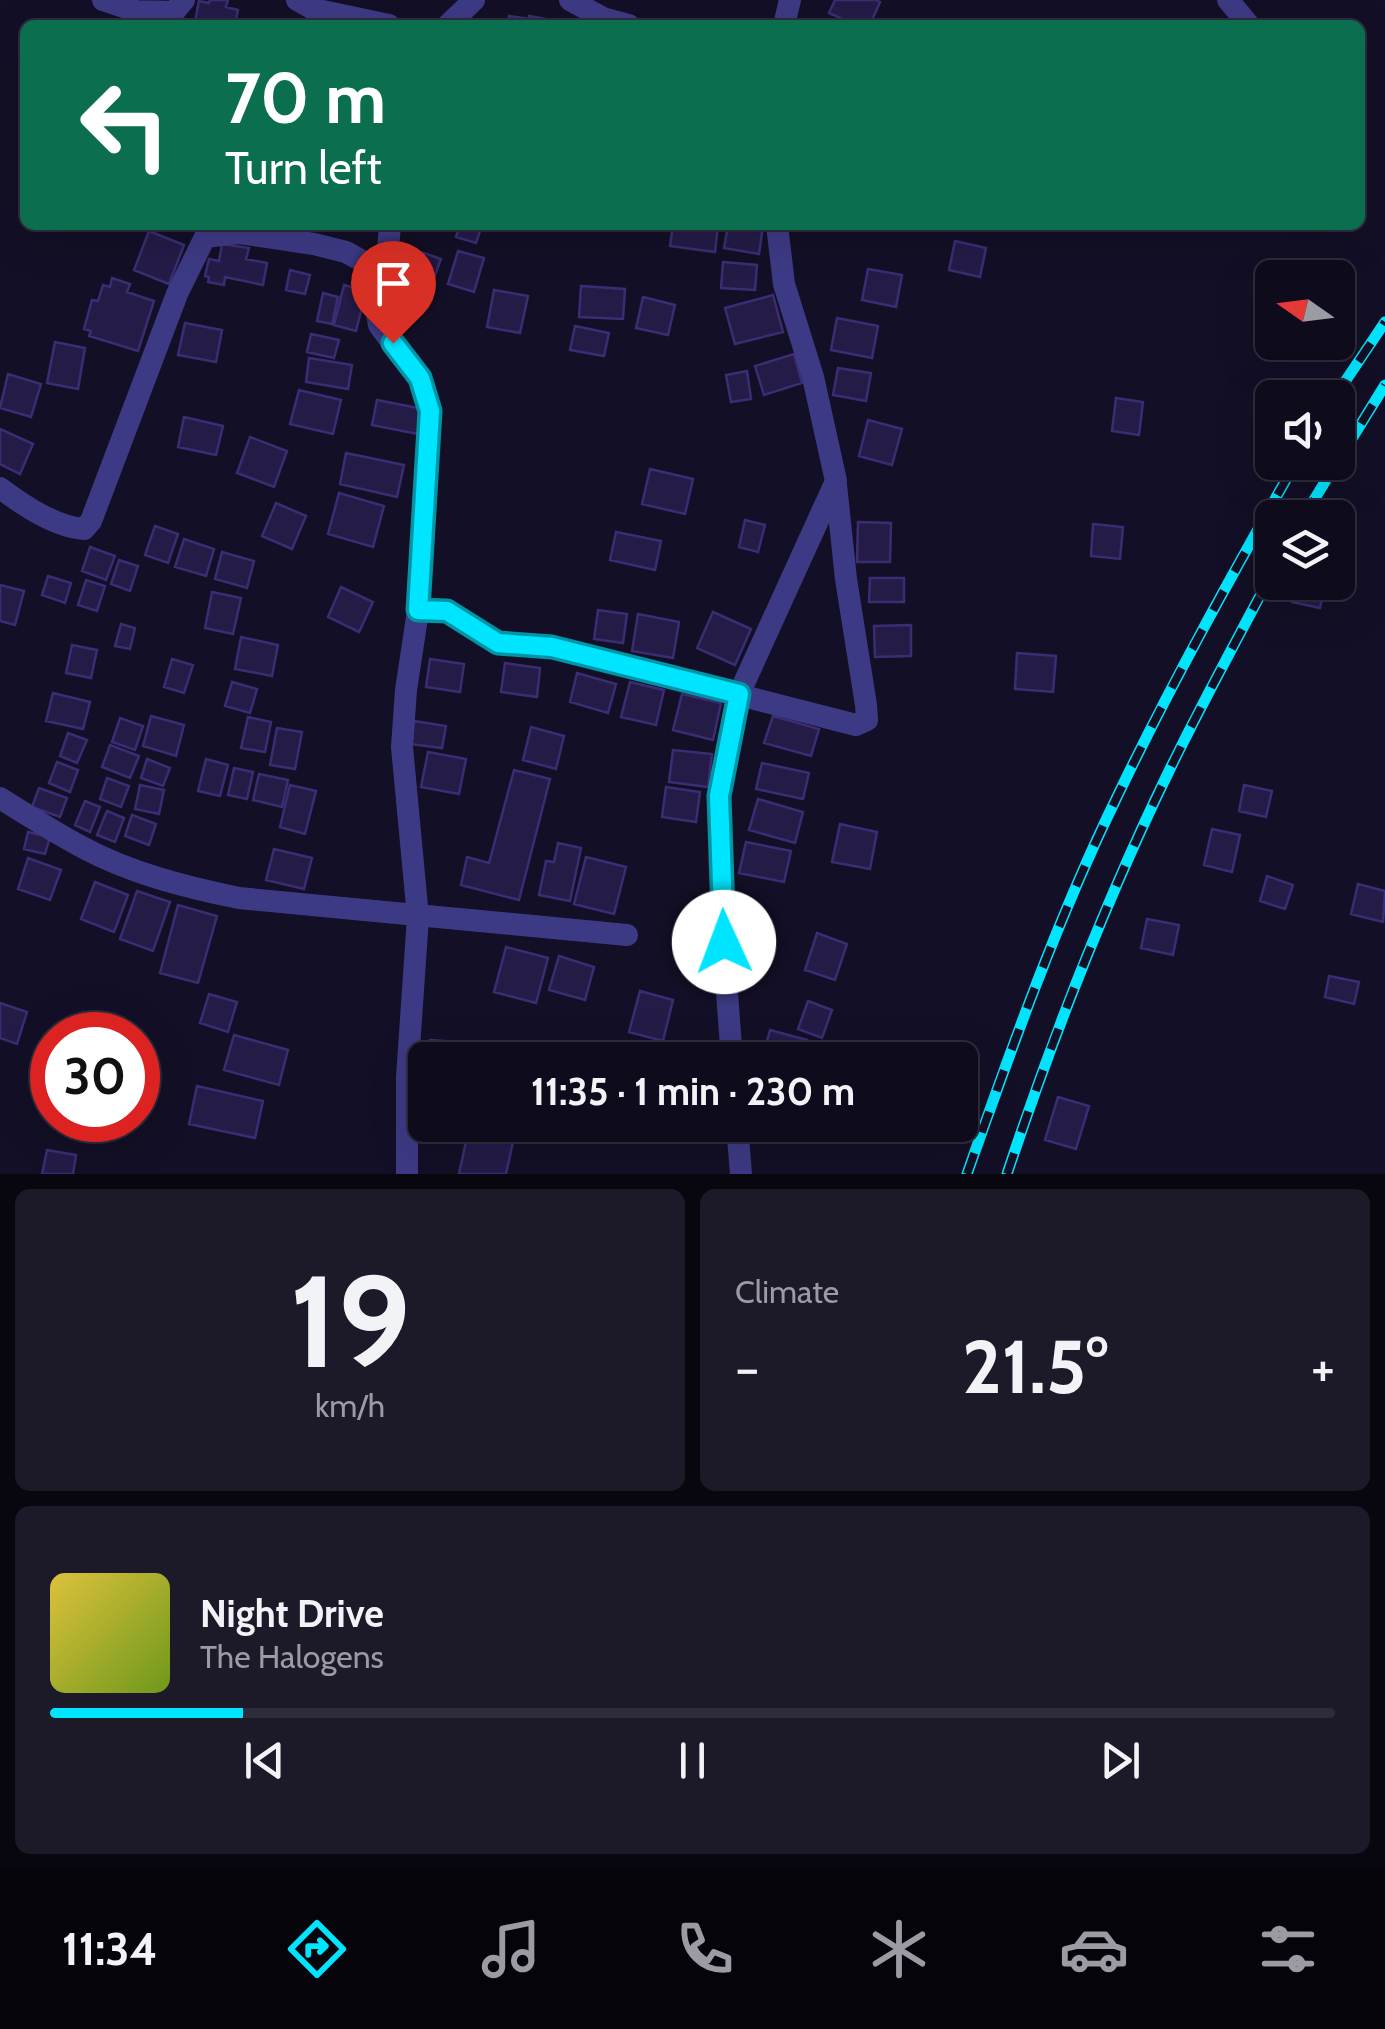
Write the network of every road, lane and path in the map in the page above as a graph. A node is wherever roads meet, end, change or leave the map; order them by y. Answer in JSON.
{"nodes":[{"id":1,"x":103,"y":0,"type":"edge"},
{"id":2,"x":184,"y":0,"type":"edge"},
{"id":3,"x":297,"y":0,"type":"edge"},
{"id":4,"x":474,"y":0,"type":"edge"},
{"id":5,"x":570,"y":0,"type":"edge"},
{"id":6,"x":1228,"y":0,"type":"edge"},
{"id":7,"x":365,"y":20,"type":"edge"},
{"id":8,"x":453,"y":20,"type":"edge"},
{"id":9,"x":610,"y":20,"type":"edge"},
{"id":10,"x":1245,"y":20,"type":"edge"},
{"id":11,"x":390,"y":230,"type":"edge"},
{"id":12,"x":778,"y":230,"type":"edge"},
{"id":13,"x":386,"y":274,"type":"junction"},
{"id":14,"x":836,"y":481,"type":"junction"},
{"id":15,"x":0,"y":488,"type":"edge"},
{"id":16,"x":418,"y":610,"type":"junction"},
{"id":17,"x":739,"y":694,"type":"junction"},
{"id":18,"x":0,"y":798,"type":"edge"},
{"id":19,"x":418,"y":916,"type":"junction"},
{"id":20,"x":628,"y":935,"type":"dead end"},
{"id":21,"x":731,"y":1042,"type":"edge"},
{"id":22,"x":738,"y":1142,"type":"edge"},
{"id":23,"x":406,"y":1174,"type":"edge"},
{"id":24,"x":741,"y":1174,"type":"edge"}],
"edges":[{"from":1,"to":2,"type":"street"},
{"from":3,"to":7,"type":"street"},
{"from":4,"to":8,"type":"street"},
{"from":5,"to":9,"type":"street"},
{"from":6,"to":10,"type":"street"},
{"from":11,"to":13,"type":"street"},
{"from":12,"to":14,"type":"street"},
{"from":13,"to":15,"type":"street"},
{"from":13,"to":16,"type":"street"},
{"from":14,"to":17,"type":"street"},
{"from":14,"to":17,"type":"street"},
{"from":16,"to":17,"type":"street"},
{"from":16,"to":19,"type":"street"},
{"from":17,"to":21,"type":"street"},
{"from":18,"to":19,"type":"street"},
{"from":19,"to":20,"type":"street"},
{"from":19,"to":23,"type":"street"},
{"from":22,"to":24,"type":"street"}]}
